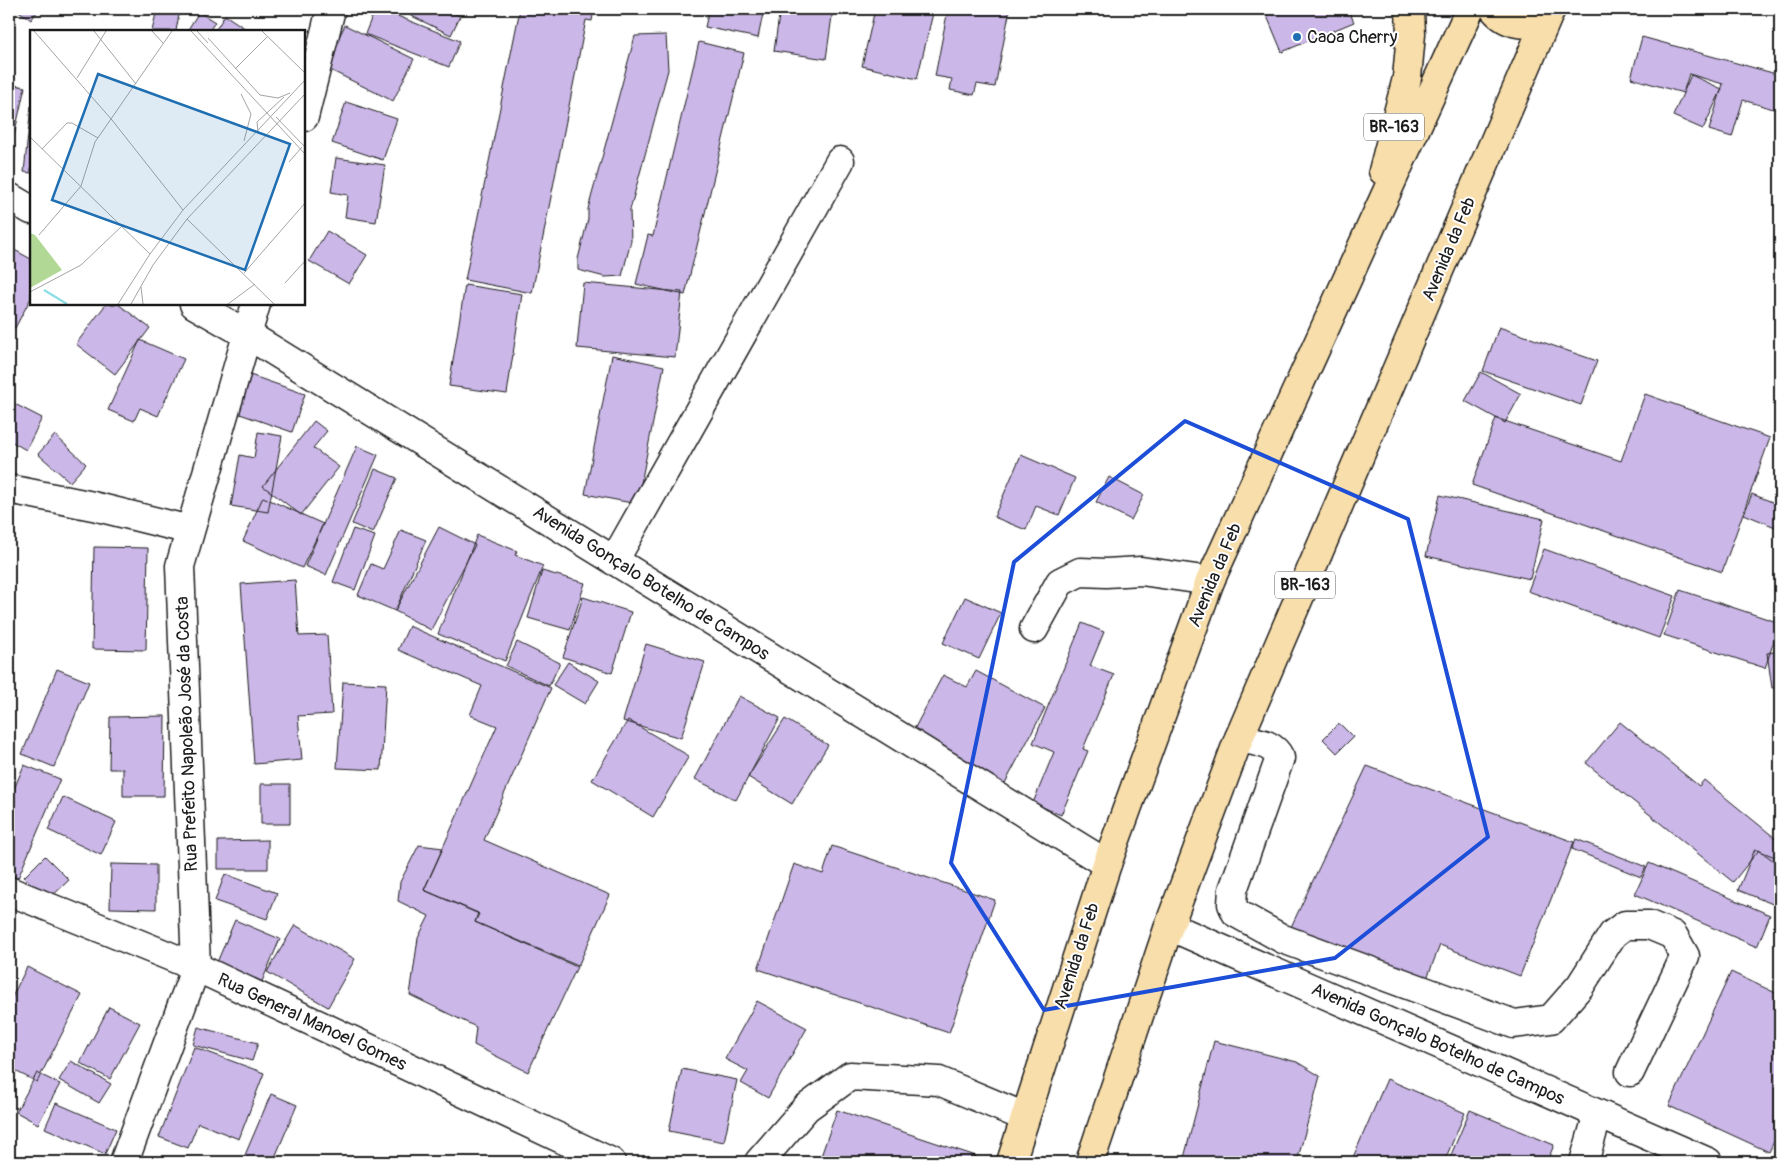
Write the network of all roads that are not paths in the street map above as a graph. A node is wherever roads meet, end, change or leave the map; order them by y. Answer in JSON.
{"nodes":[{"id":1,"x":331,"y":9,"type":"edge"},
{"id":2,"x":1410,"y":9,"type":"edge"},
{"id":3,"x":1470,"y":9,"type":"edge"},
{"id":4,"x":1494,"y":9,"type":"edge"},
{"id":5,"x":1549,"y":14,"type":"edge"},
{"id":6,"x":305,"y":113,"type":"edge"},
{"id":7,"x":840,"y":161,"type":"dead end"},
{"id":8,"x":9,"y":197,"type":"edge"},
{"id":9,"x":30,"y":209,"type":"edge"},
{"id":10,"x":1364,"y":242,"type":"junction"},
{"id":11,"x":196,"y":305,"type":"edge"},
{"id":12,"x":256,"y":305,"type":"edge"},
{"id":13,"x":248,"y":335,"type":"junction"},
{"id":14,"x":9,"y":489,"type":"edge"},
{"id":15,"x":190,"y":530,"type":"junction"},
{"id":16,"x":614,"y":561,"type":"junction"},
{"id":17,"x":1210,"y":581,"type":"junction"},
{"id":18,"x":1034,"y":629,"type":"dead end"},
{"id":19,"x":1239,"y":738,"type":"junction"},
{"id":20,"x":1107,"y":864,"type":"junction"},
{"id":21,"x":9,"y":891,"type":"edge"},
{"id":22,"x":1169,"y":926,"type":"junction"},
{"id":23,"x":196,"y":967,"type":"junction"},
{"id":24,"x":1630,"y":1072,"type":"dead end"},
{"id":25,"x":1598,"y":1114,"type":"junction"},
{"id":26,"x":1025,"y":1117,"type":"junction"},
{"id":27,"x":124,"y":1162,"type":"edge"},
{"id":28,"x":612,"y":1162,"type":"edge"},
{"id":29,"x":759,"y":1162,"type":"edge"},
{"id":30,"x":1011,"y":1162,"type":"edge"},
{"id":31,"x":1090,"y":1162,"type":"edge"},
{"id":32,"x":1584,"y":1162,"type":"edge"},
{"id":33,"x":1708,"y":1162,"type":"edge"}],
"edges":[{"from":1,"to":6,"type":"street"},
{"from":2,"to":10,"type":"main road","number":"BR-163"},
{"from":3,"to":10,"type":"main road","name":"Avenida da Feb"},
{"from":4,"to":5,"type":"main road"},
{"from":5,"to":19,"type":"main road","name":"Avenida da Feb","number":"BR-163"},
{"from":7,"to":16,"type":"street"},
{"from":8,"to":9,"type":"street"},
{"from":10,"to":17,"type":"main road","name":"Avenida da Feb","number":"BR-163"},
{"from":11,"to":13,"type":"street","name":"Avenida Gonçalo Botelho de Campos"},
{"from":12,"to":13,"type":"street","name":"Rua Prefeito Napoleão José da Costa"},
{"from":13,"to":15,"type":"street","name":"Rua Prefeito Napoleão José da Costa"},
{"from":13,"to":16,"type":"street","name":"Avenida Gonçalo Botelho de Campos"},
{"from":14,"to":15,"type":"street"},
{"from":15,"to":23,"type":"street","name":"Rua Prefeito Napoleão José da Costa"},
{"from":16,"to":20,"type":"street","name":"Avenida Gonçalo Botelho de Campos"},
{"from":17,"to":18,"type":"street"},
{"from":17,"to":20,"type":"main road","name":"Avenida da Feb","number":"BR-163"},
{"from":19,"to":22,"type":"main road","name":"Avenida da Feb","number":"BR-163"},
{"from":19,"to":24,"type":"street"},
{"from":20,"to":26,"type":"main road","name":"Avenida da Feb","number":"BR-163"},
{"from":21,"to":23,"type":"street","name":"Rua General Manoel Gomes"},
{"from":22,"to":25,"type":"street","name":"Avenida Gonçalo Botelho de Campos"},
{"from":22,"to":31,"type":"main road","name":"Avenida da Feb","number":"BR-163"},
{"from":23,"to":27,"type":"street","name":"Rua Prefeito Napoleão José da Costa"},
{"from":23,"to":28,"type":"street","name":"Rua General Manoel Gomes"},
{"from":25,"to":32,"type":"street"},
{"from":25,"to":33,"type":"street","name":"Avenida Gonçalo Botelho de Campos"},
{"from":26,"to":29,"type":"street"},
{"from":26,"to":30,"type":"main road","name":"Avenida da Feb","number":"BR-163"}]}
